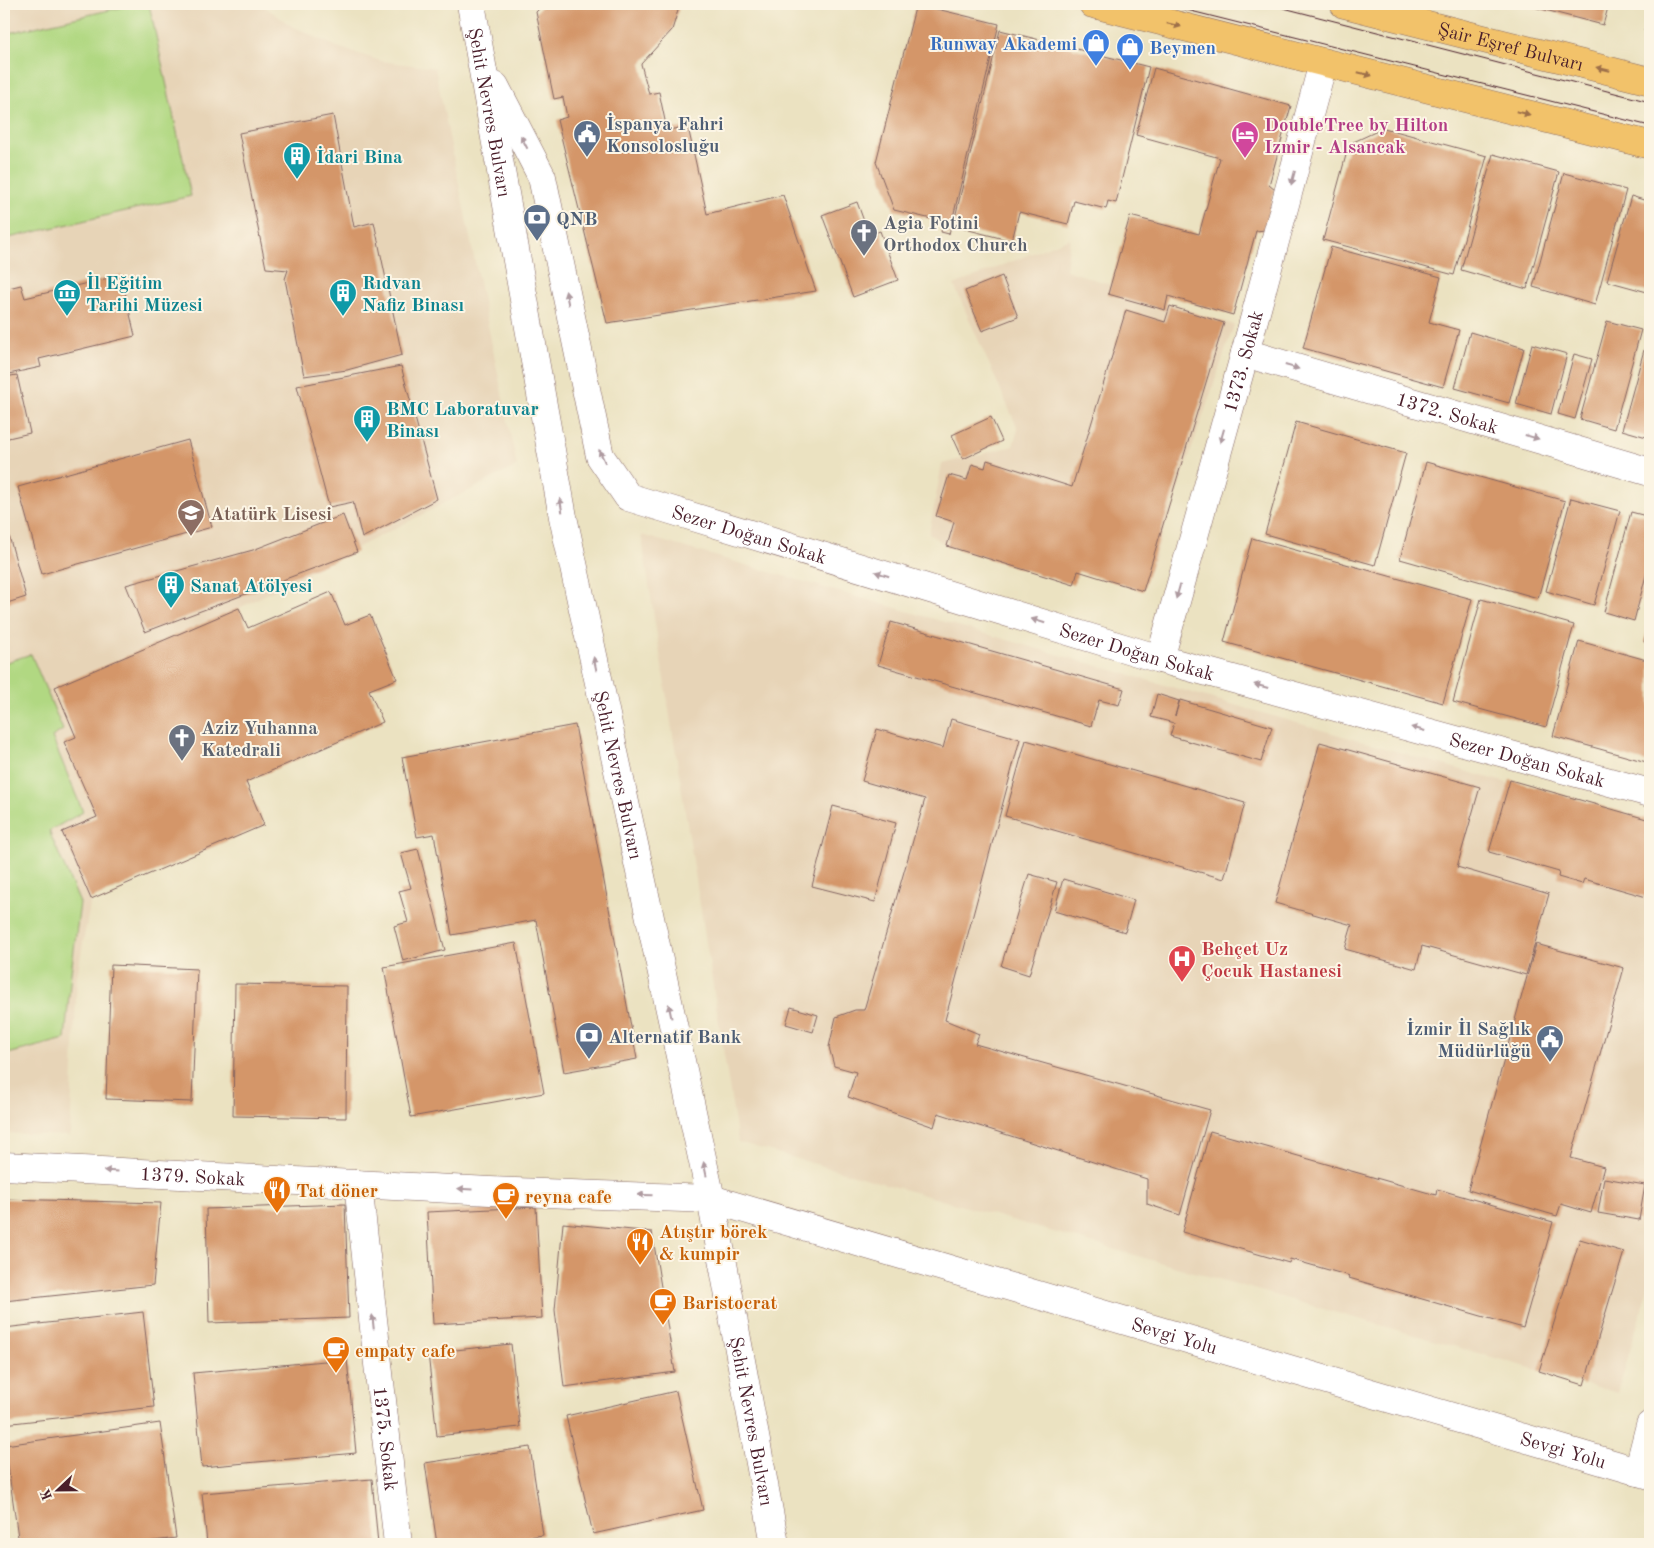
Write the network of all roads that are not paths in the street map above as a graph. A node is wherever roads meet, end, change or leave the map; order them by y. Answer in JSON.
{"nodes":[{"id":1,"x":471,"y":4,"type":"edge"},
{"id":2,"x":1093,"y":4,"type":"edge"},
{"id":3,"x":1344,"y":4,"type":"edge"},
{"id":4,"x":482,"y":60,"type":"junction"},
{"id":5,"x":1324,"y":63,"type":"junction"},
{"id":6,"x":1650,"y":81,"type":"edge"},
{"id":7,"x":1650,"y":145,"type":"edge"},
{"id":8,"x":1246,"y":353,"type":"junction"},
{"id":9,"x":1650,"y":472,"type":"edge"},
{"id":10,"x":1160,"y":659,"type":"junction"},
{"id":11,"x":1650,"y":793,"type":"edge"},
{"id":12,"x":4,"y":1166,"type":"edge"},
{"id":13,"x":358,"y":1184,"type":"junction"},
{"id":14,"x":711,"y":1199,"type":"junction"},
{"id":15,"x":1650,"y":1426,"type":"edge"},
{"id":16,"x":1644,"y":1473,"type":"edge"},
{"id":17,"x":398,"y":1544,"type":"edge"},
{"id":18,"x":774,"y":1544,"type":"edge"}],
"edges":[{"from":1,"to":4,"type":"street","name":"Şehit Nevres Bulvarı"},
{"from":2,"to":5,"type":"main road","one_way":true},
{"from":6,"to":3,"type":"main road","name":"Şair Eşref Bulvarı","one_way":true},
{"from":10,"to":4,"type":"street","name":"Sezer Doğan Sokak","one_way":true},
{"from":14,"to":4,"type":"street","name":"Şehit Nevres Bulvarı","one_way":true},
{"from":5,"to":7,"type":"main road","one_way":true},
{"from":5,"to":8,"type":"street","name":"1373. Sokak","one_way":true},
{"from":8,"to":9,"type":"street","name":"1372. Sokak","one_way":true},
{"from":8,"to":10,"type":"street","name":"1373. Sokak","one_way":true},
{"from":11,"to":10,"type":"street","name":"Sezer Doğan Sokak","one_way":true},
{"from":13,"to":12,"type":"street","name":"1379. Sokak","one_way":true},
{"from":14,"to":13,"type":"street","name":"1379. Sokak","one_way":true},
{"from":17,"to":13,"type":"street","name":"1375. Sokak","one_way":true},
{"from":14,"to":16,"type":"street","name":"Sevgi Yolu"},
{"from":14,"to":18,"type":"street","name":"Şehit Nevres Bulvarı"},
{"from":15,"to":16,"type":"street"}]}
